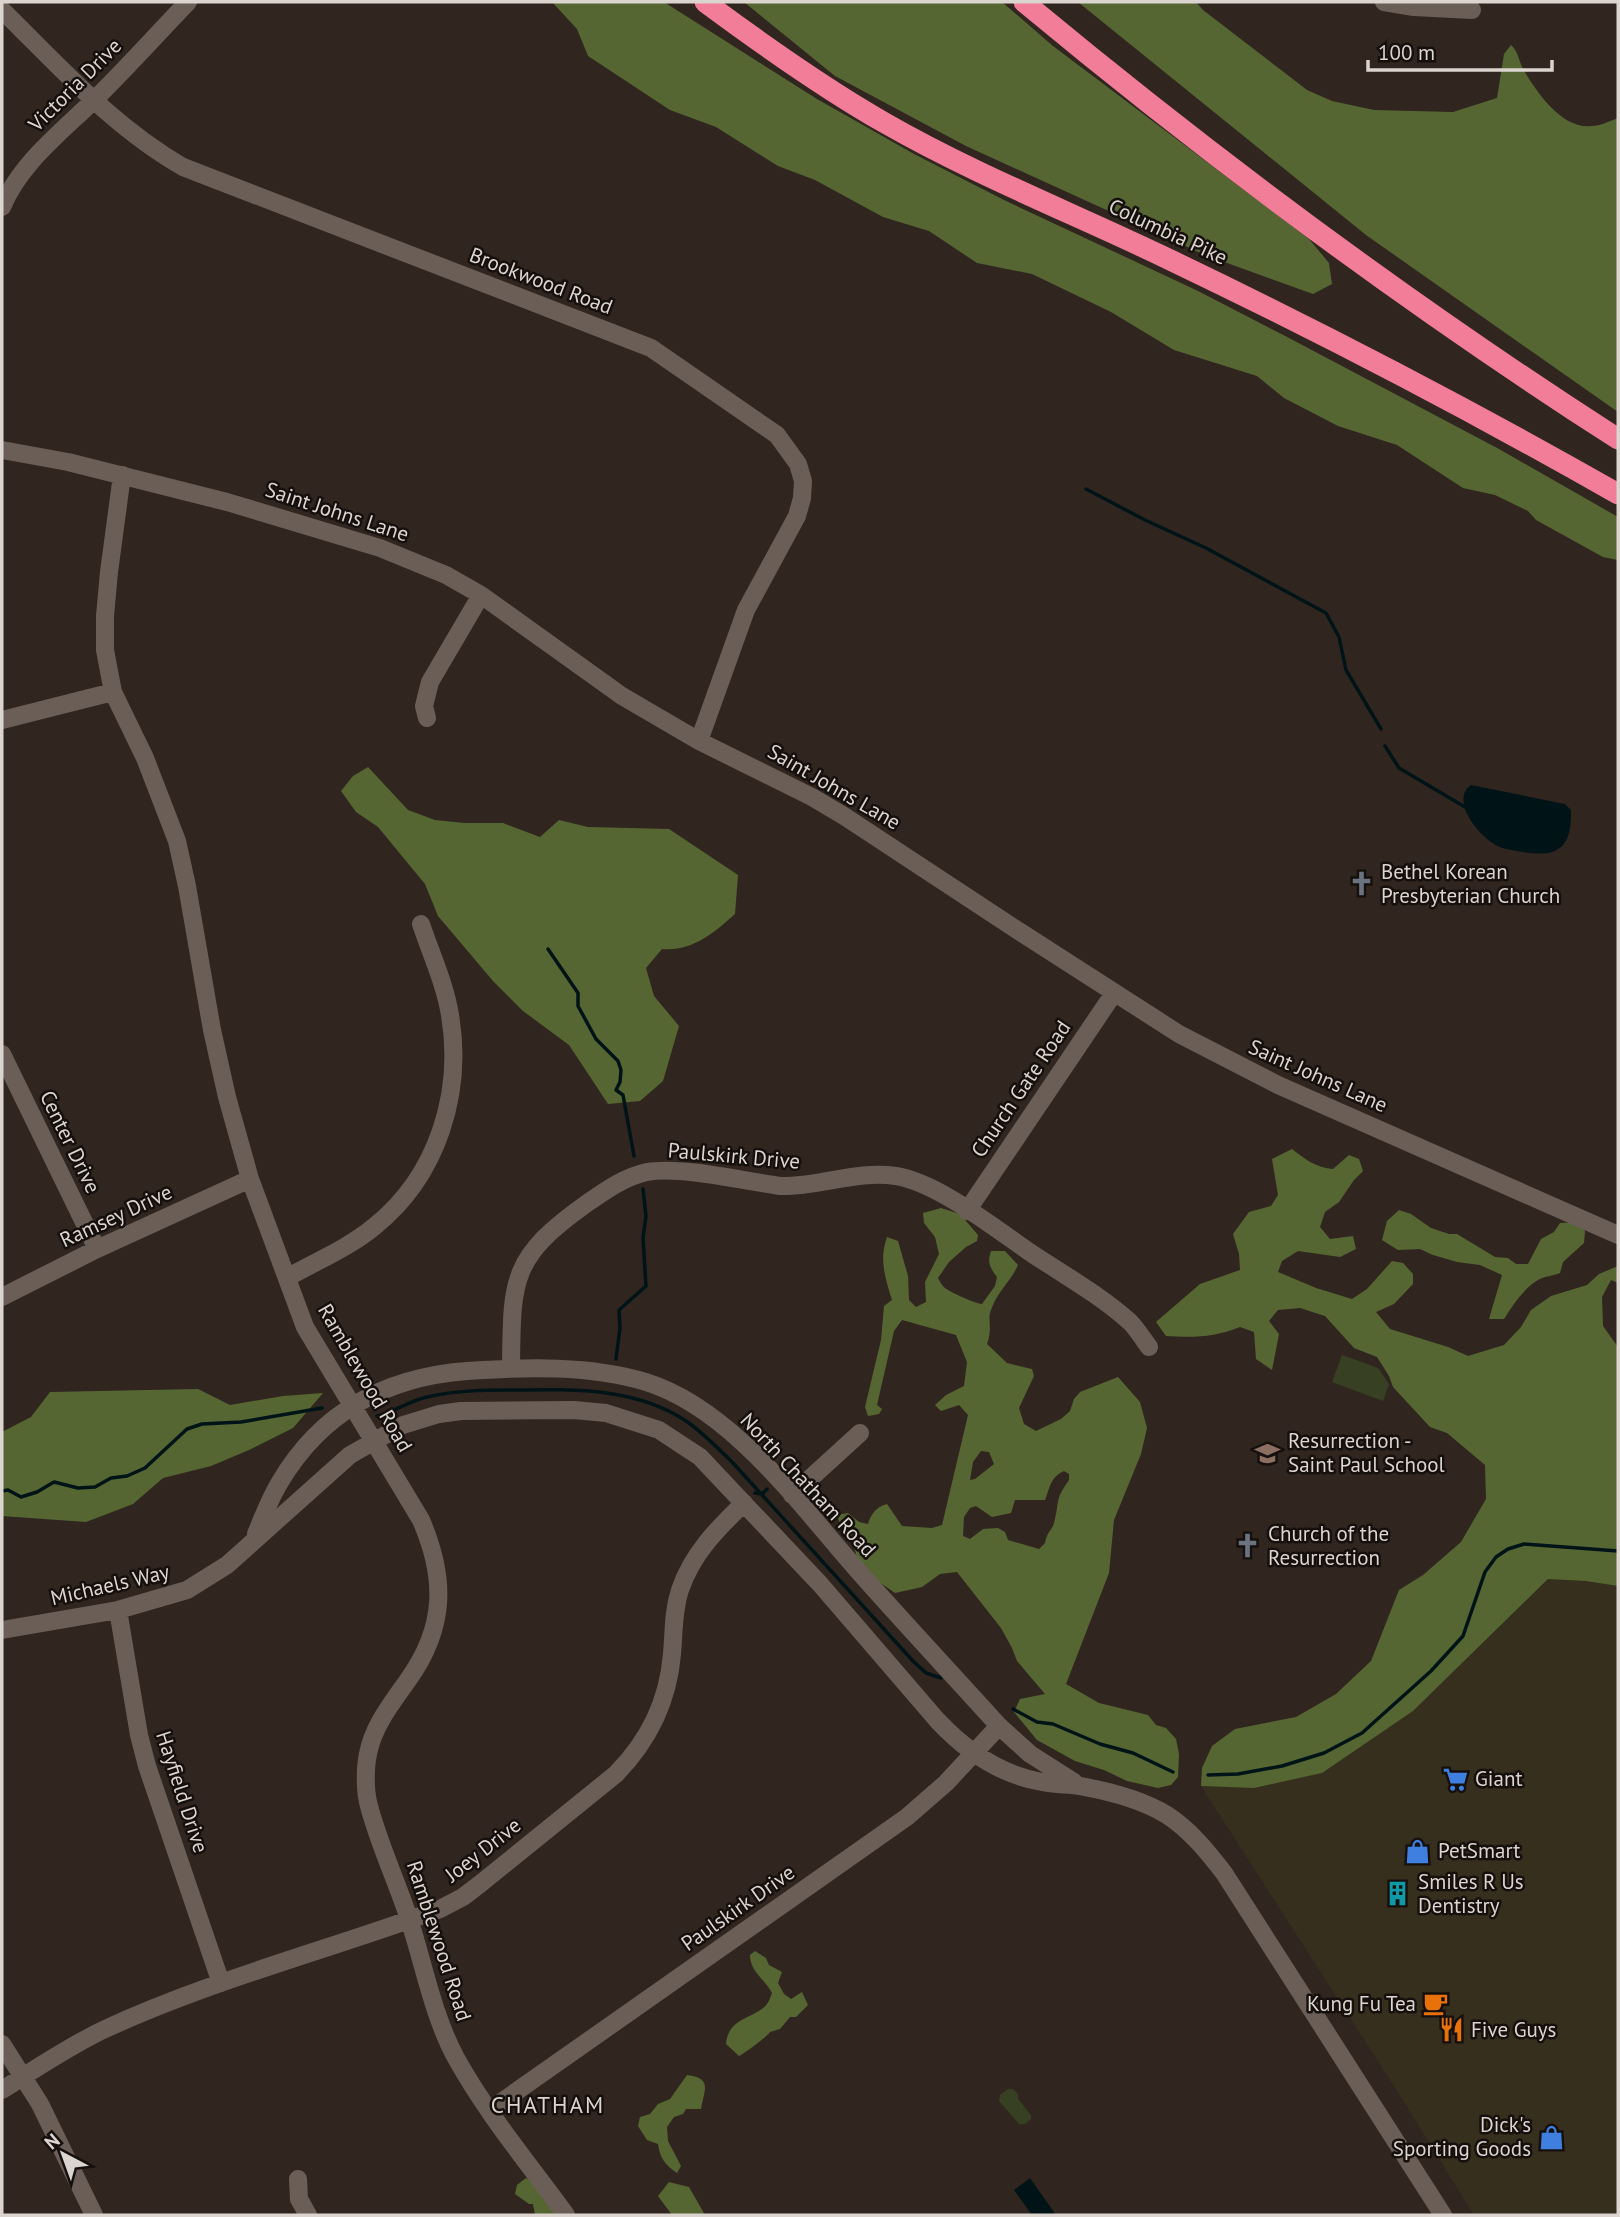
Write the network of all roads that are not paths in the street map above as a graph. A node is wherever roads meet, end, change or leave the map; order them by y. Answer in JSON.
{"nodes":[{"id":1,"x":188,"y":2,"type":"edge"},
{"id":2,"x":686,"y":2,"type":"edge"},
{"id":3,"x":705,"y":2,"type":"edge"},
{"id":4,"x":713,"y":2,"type":"edge"},
{"id":5,"x":1024,"y":2,"type":"edge"},
{"id":6,"x":1389,"y":3,"type":"edge"},
{"id":7,"x":2,"y":10,"type":"edge"},
{"id":8,"x":1472,"y":10,"type":"dead end"},
{"id":9,"x":744,"y":31,"type":"junction"},
{"id":10,"x":810,"y":77,"type":"junction"},
{"id":11,"x":94,"y":101,"type":"junction"},
{"id":12,"x":2,"y":207,"type":"edge"},
{"id":13,"x":1618,"y":439,"type":"edge"},
{"id":14,"x":2,"y":450,"type":"edge"},
{"id":15,"x":122,"y":475,"type":"junction"},
{"id":16,"x":1618,"y":494,"type":"edge"},
{"id":17,"x":481,"y":595,"type":"junction"},
{"id":18,"x":113,"y":692,"type":"junction"},
{"id":19,"x":427,"y":718,"type":"dead end"},
{"id":20,"x":2,"y":720,"type":"edge"},
{"id":21,"x":699,"y":741,"type":"junction"},
{"id":22,"x":421,"y":924,"type":"dead end"},
{"id":23,"x":1114,"y":993,"type":"junction"},
{"id":24,"x":2,"y":1054,"type":"edge"},
{"id":25,"x":250,"y":1179,"type":"junction"},
{"id":26,"x":967,"y":1211,"type":"junction"},
{"id":27,"x":1618,"y":1235,"type":"edge"},
{"id":28,"x":97,"y":1249,"type":"junction"},
{"id":29,"x":288,"y":1277,"type":"junction"},
{"id":30,"x":2,"y":1297,"type":"edge"},
{"id":31,"x":1149,"y":1348,"type":"dead end"},
{"id":32,"x":511,"y":1368,"type":"junction"},
{"id":33,"x":352,"y":1405,"type":"junction"},
{"id":34,"x":860,"y":1433,"type":"dead end"},
{"id":35,"x":374,"y":1440,"type":"junction"},
{"id":36,"x":792,"y":1495,"type":"junction"},
{"id":37,"x":744,"y":1503,"type":"junction"},
{"id":38,"x":253,"y":1539,"type":"junction"},
{"id":39,"x":118,"y":1610,"type":"junction"},
{"id":40,"x":2,"y":1630,"type":"edge"},
{"id":41,"x":999,"y":1726,"type":"junction"},
{"id":42,"x":973,"y":1754,"type":"junction"},
{"id":43,"x":1080,"y":1786,"type":"junction"},
{"id":44,"x":410,"y":1920,"type":"junction"},
{"id":45,"x":221,"y":1983,"type":"junction"},
{"id":46,"x":2,"y":2044,"type":"edge"},
{"id":47,"x":23,"y":2076,"type":"junction"},
{"id":48,"x":2,"y":2090,"type":"edge"},
{"id":49,"x":490,"y":2110,"type":"junction"},
{"id":50,"x":298,"y":2179,"type":"dead end"},
{"id":51,"x":94,"y":2215,"type":"edge"},
{"id":52,"x":308,"y":2215,"type":"edge"},
{"id":53,"x":566,"y":2215,"type":"edge"},
{"id":54,"x":1443,"y":2215,"type":"edge"}],
"edges":[{"from":1,"to":11,"type":"street","name":"Victoria Drive"},
{"from":2,"to":10,"type":"highway"},
{"from":3,"to":9,"type":"highway","name":"Columbia Pike"},
{"from":4,"to":9,"type":"highway"},
{"from":5,"to":13,"type":"highway"},
{"from":6,"to":8,"type":"street"},
{"from":7,"to":11,"type":"street","name":"Brookwood Road"},
{"from":9,"to":10,"type":"highway","name":"Columbia Pike"},
{"from":10,"to":16,"type":"highway","name":"Columbia Pike"},
{"from":11,"to":12,"type":"street","name":"Victoria Drive"},
{"from":11,"to":21,"type":"street","name":"Brookwood Road"},
{"from":14,"to":15,"type":"street","name":"Saint Johns Lane"},
{"from":15,"to":17,"type":"street","name":"Saint Johns Lane"},
{"from":15,"to":18,"type":"street","name":"Ramblewood Road"},
{"from":17,"to":19,"type":"street"},
{"from":17,"to":21,"type":"street","name":"Saint Johns Lane"},
{"from":18,"to":20,"type":"street"},
{"from":18,"to":25,"type":"street","name":"Ramblewood Road"},
{"from":21,"to":23,"type":"street","name":"Saint Johns Lane"},
{"from":22,"to":29,"type":"street"},
{"from":23,"to":26,"type":"street","name":"Church Gate Road"},
{"from":23,"to":27,"type":"street","name":"Saint Johns Lane"},
{"from":24,"to":28,"type":"street","name":"Center Drive"},
{"from":25,"to":28,"type":"street","name":"Ramsey Drive"},
{"from":25,"to":29,"type":"street","name":"Ramblewood Road"},
{"from":26,"to":31,"type":"street","name":"Paulskirk Drive"},
{"from":26,"to":32,"type":"street","name":"Paulskirk Drive"},
{"from":28,"to":30,"type":"street","name":"Ramsey Drive"},
{"from":29,"to":33,"type":"street","name":"Ramblewood Road"},
{"from":32,"to":33,"type":"street","name":"North Chatham Road"},
{"from":32,"to":36,"type":"street","name":"North Chatham Road"},
{"from":33,"to":35,"type":"street","name":"Ramblewood Road"},
{"from":33,"to":38,"type":"street","name":"Michaels Way"},
{"from":34,"to":36,"type":"street"},
{"from":35,"to":37,"type":"street","name":"North Chatham Road"},
{"from":35,"to":38,"type":"street","name":"Michaels Way"},
{"from":35,"to":44,"type":"street","name":"Ramblewood Road"},
{"from":36,"to":41,"type":"street","name":"North Chatham Road"},
{"from":37,"to":42,"type":"street","name":"North Chatham Road"},
{"from":37,"to":44,"type":"street","name":"Joey Drive"},
{"from":38,"to":39,"type":"street","name":"Michaels Way"},
{"from":39,"to":40,"type":"street","name":"Michaels Way"},
{"from":39,"to":45,"type":"street","name":"Hayfield Drive"},
{"from":41,"to":42,"type":"street","name":"Paulskirk Drive"},
{"from":41,"to":43,"type":"street","name":"North Chatham Road"},
{"from":42,"to":43,"type":"street","name":"North Chatham Road"},
{"from":42,"to":49,"type":"street","name":"Paulskirk Drive"},
{"from":43,"to":54,"type":"street","name":"North Chatham Road"},
{"from":44,"to":45,"type":"street","name":"Joey Drive"},
{"from":44,"to":49,"type":"street","name":"Ramblewood Road"},
{"from":45,"to":47,"type":"street","name":"Joey Drive"},
{"from":46,"to":47,"type":"street"},
{"from":47,"to":48,"type":"street","name":"Joey Drive"},
{"from":47,"to":51,"type":"street"},
{"from":49,"to":53,"type":"street","name":"Ramblewood Road"},
{"from":50,"to":52,"type":"street"}]}
